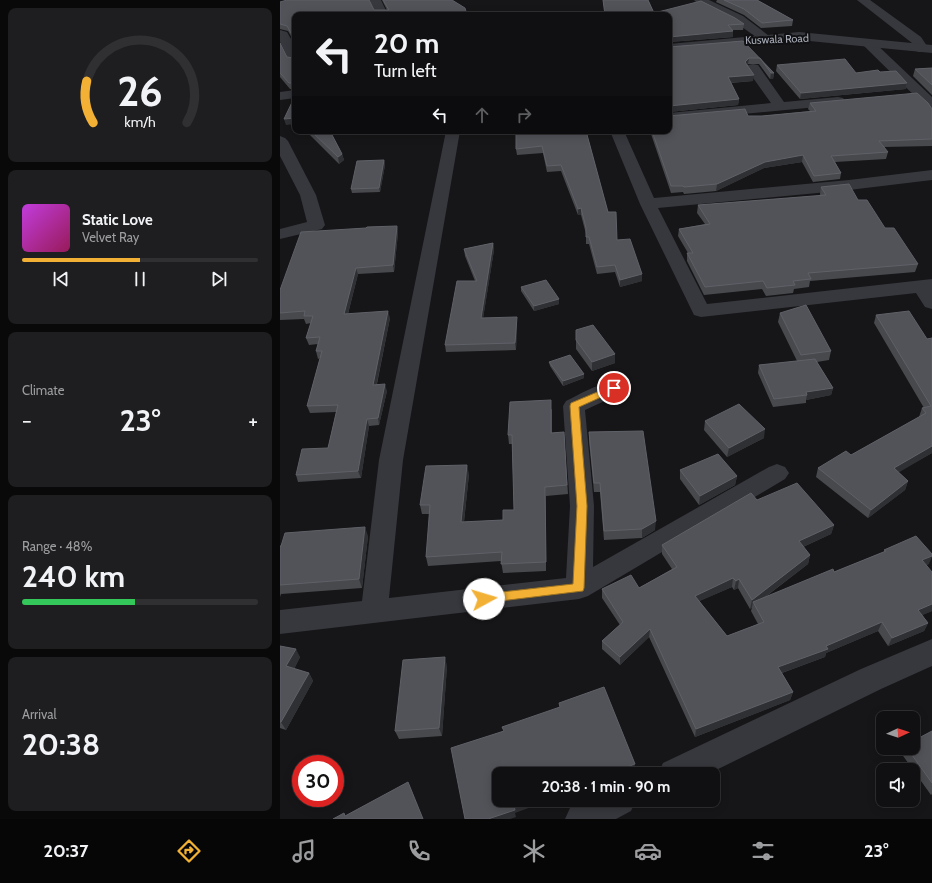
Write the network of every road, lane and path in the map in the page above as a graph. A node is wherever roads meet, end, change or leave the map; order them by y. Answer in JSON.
{"nodes":[{"id":1,"x":375,"y":0,"type":"edge"},
{"id":2,"x":700,"y":0,"type":"edge"},
{"id":3,"x":863,"y":0,"type":"edge"},
{"id":4,"x":381,"y":12,"type":"edge"},
{"id":5,"x":280,"y":34,"type":"edge"},
{"id":6,"x":767,"y":39,"type":"junction"},
{"id":7,"x":868,"y":43,"type":"junction"},
{"id":8,"x":672,"y":48,"type":"edge"},
{"id":9,"x":927,"y":49,"type":"edge"},
{"id":10,"x":292,"y":53,"type":"edge"},
{"id":11,"x":752,"y":68,"type":"edge"},
{"id":12,"x":919,"y":93,"type":"junction"},
{"id":13,"x":292,"y":94,"type":"edge"},
{"id":14,"x":903,"y":95,"type":"edge"},
{"id":15,"x":280,"y":96,"type":"edge"},
{"id":16,"x":848,"y":100,"type":"edge"},
{"id":17,"x":932,"y":105,"type":"edge"},
{"id":18,"x":781,"y":107,"type":"junction"},
{"id":19,"x":672,"y":117,"type":"edge"},
{"id":20,"x":452,"y":134,"type":"edge"},
{"id":21,"x":618,"y":134,"type":"edge"},
{"id":22,"x":280,"y":141,"type":"edge"},
{"id":23,"x":932,"y":175,"type":"edge"},
{"id":24,"x":648,"y":204,"type":"junction"},
{"id":25,"x":280,"y":234,"type":"edge"},
{"id":26,"x":926,"y":285,"type":"edge"},
{"id":27,"x":932,"y":303,"type":"edge"},
{"id":28,"x":614,"y":388,"type":"dead end"},
{"id":29,"x":777,"y":473,"type":"dead end"},
{"id":30,"x":579,"y":588,"type":"junction"},
{"id":31,"x":374,"y":611,"type":"junction"},
{"id":32,"x":280,"y":622,"type":"edge"},
{"id":33,"x":932,"y":652,"type":"edge"},
{"id":34,"x":688,"y":767,"type":"edge"},
{"id":35,"x":606,"y":807,"type":"edge"},
{"id":36,"x":581,"y":819,"type":"edge"}],
"edges":[{"from":1,"to":4,"type":"street"},
{"from":2,"to":6,"type":"street"},
{"from":3,"to":9,"type":"street"},
{"from":5,"to":10,"type":"street"},
{"from":6,"to":7,"type":"street","name":"Kuswala Road"},
{"from":6,"to":8,"type":"street","name":"Kuswala Road"},
{"from":7,"to":9,"type":"street","name":"Kuswala Road"},
{"from":7,"to":12,"type":"street"},
{"from":11,"to":18,"type":"street"},
{"from":12,"to":14,"type":"street"},
{"from":12,"to":17,"type":"street"},
{"from":13,"to":15,"type":"street"},
{"from":16,"to":18,"type":"street"},
{"from":18,"to":19,"type":"street"},
{"from":20,"to":31,"type":"street"},
{"from":21,"to":24,"type":"street"},
{"from":22,"to":25,"type":"street"},
{"from":23,"to":24,"type":"street"},
{"from":24,"to":26,"type":"street"},
{"from":26,"to":27,"type":"street"},
{"from":28,"to":30,"type":"street"},
{"from":29,"to":30,"type":"street"},
{"from":30,"to":31,"type":"street"},
{"from":31,"to":32,"type":"street"},
{"from":33,"to":34,"type":"street"},
{"from":35,"to":36,"type":"street"}]}
